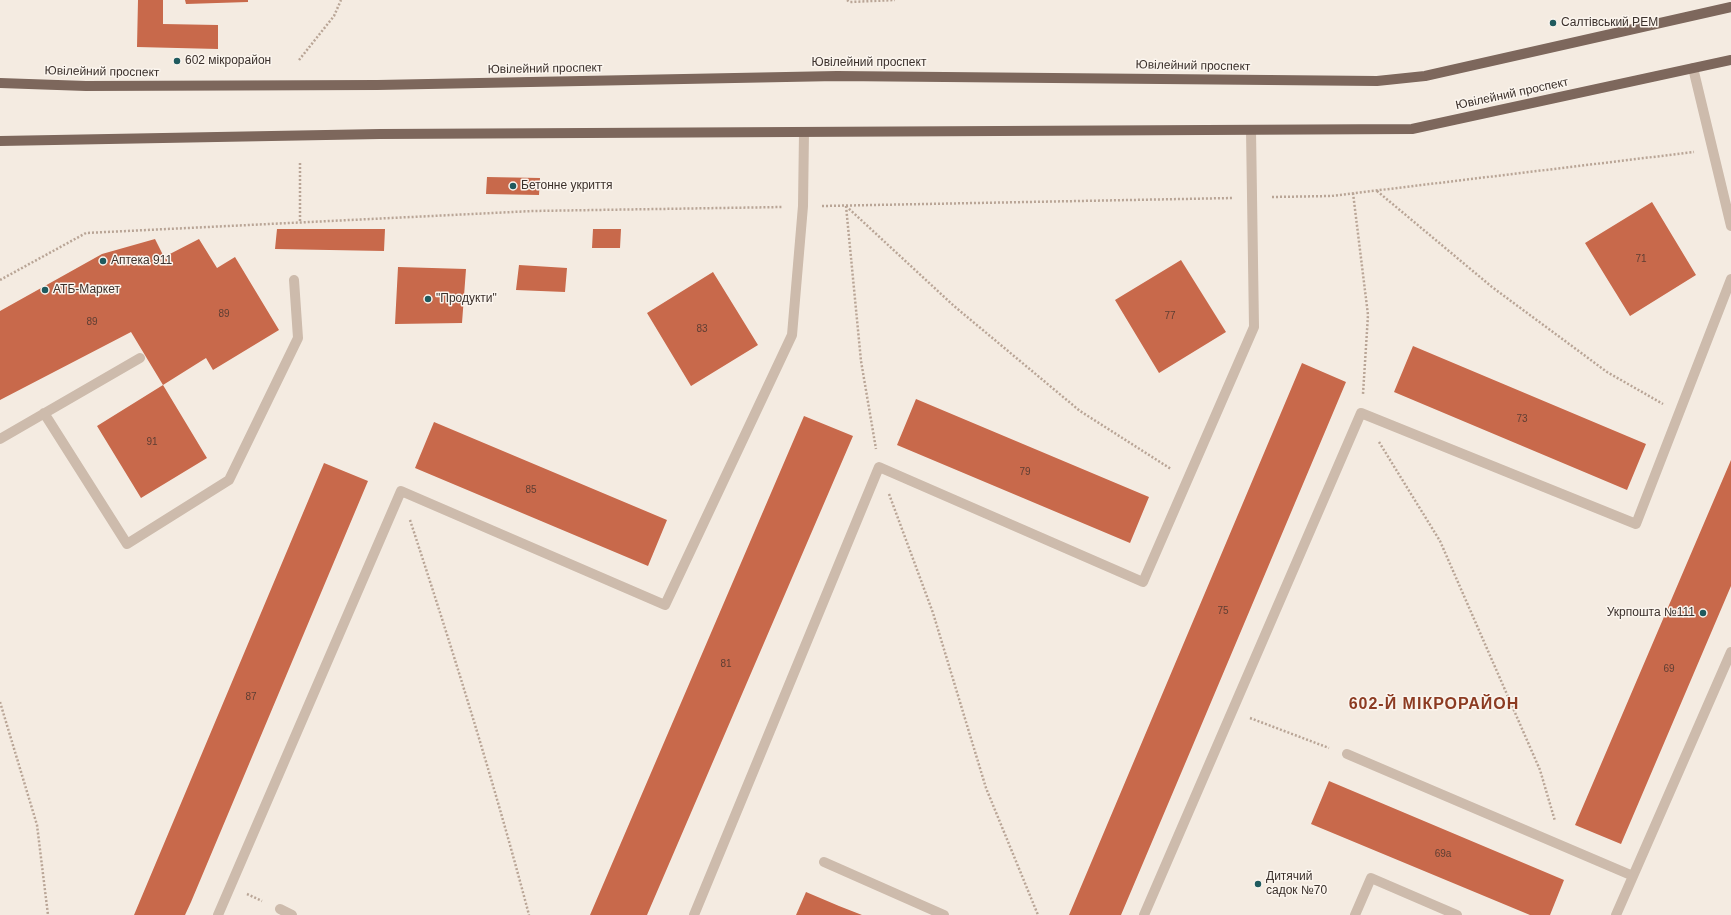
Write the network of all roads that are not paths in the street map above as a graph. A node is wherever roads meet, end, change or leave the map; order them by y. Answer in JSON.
{"nodes":[{"id":1,"x":1731,"y":7,"type":"edge"},
{"id":2,"x":1731,"y":60,"type":"edge"},
{"id":3,"x":1693,"y":68,"type":"junction"},
{"id":4,"x":0,"y":78,"type":"edge"},
{"id":5,"x":0,"y":83,"type":"edge"},
{"id":6,"x":15,"y":83,"type":"junction"},
{"id":7,"x":1251,"y":130,"type":"junction"},
{"id":8,"x":804,"y":132,"type":"junction"},
{"id":9,"x":0,"y":141,"type":"edge"},
{"id":10,"x":1731,"y":226,"type":"edge"},
{"id":11,"x":1731,"y":279,"type":"edge"},
{"id":12,"x":294,"y":280,"type":"dead end"},
{"id":13,"x":140,"y":358,"type":"dead end"},
{"id":14,"x":44,"y":413,"type":"junction"},
{"id":15,"x":0,"y":439,"type":"edge"},
{"id":16,"x":1731,"y":652,"type":"edge"},
{"id":17,"x":1347,"y":754,"type":"road end"},
{"id":18,"x":824,"y":862,"type":"dead end"},
{"id":19,"x":1633,"y":876,"type":"junction"},
{"id":20,"x":280,"y":909,"type":"road end"},
{"id":21,"x":218,"y":915,"type":"edge"},
{"id":22,"x":292,"y":915,"type":"edge"},
{"id":23,"x":694,"y":915,"type":"edge"},
{"id":24,"x":944,"y":915,"type":"edge"},
{"id":25,"x":1144,"y":915,"type":"edge"},
{"id":26,"x":1355,"y":915,"type":"edge"},
{"id":27,"x":1457,"y":915,"type":"edge"},
{"id":28,"x":1616,"y":915,"type":"edge"}],
"edges":[{"from":1,"to":6,"type":"main road","name":"Ювілейний проспект"},
{"from":2,"to":3,"type":"main road","name":"Ювілейний проспект"},
{"from":3,"to":7,"type":"main road","name":"Ювілейний проспект"},
{"from":3,"to":10,"type":"lane"},
{"from":4,"to":6,"type":"main road"},
{"from":5,"to":6,"type":"main road","name":"Ювілейний проспект"},
{"from":7,"to":8,"type":"main road","name":"Ювілейний проспект"},
{"from":7,"to":23,"type":"lane"},
{"from":8,"to":9,"type":"main road","name":"Ювілейний проспект"},
{"from":8,"to":21,"type":"lane"},
{"from":11,"to":25,"type":"lane"},
{"from":12,"to":14,"type":"lane"},
{"from":13,"to":14,"type":"lane"},
{"from":14,"to":15,"type":"lane"},
{"from":16,"to":19,"type":"lane"},
{"from":17,"to":19,"type":"lane"},
{"from":18,"to":24,"type":"lane"},
{"from":19,"to":28,"type":"lane"},
{"from":20,"to":22,"type":"lane"},
{"from":26,"to":27,"type":"lane"}]}
